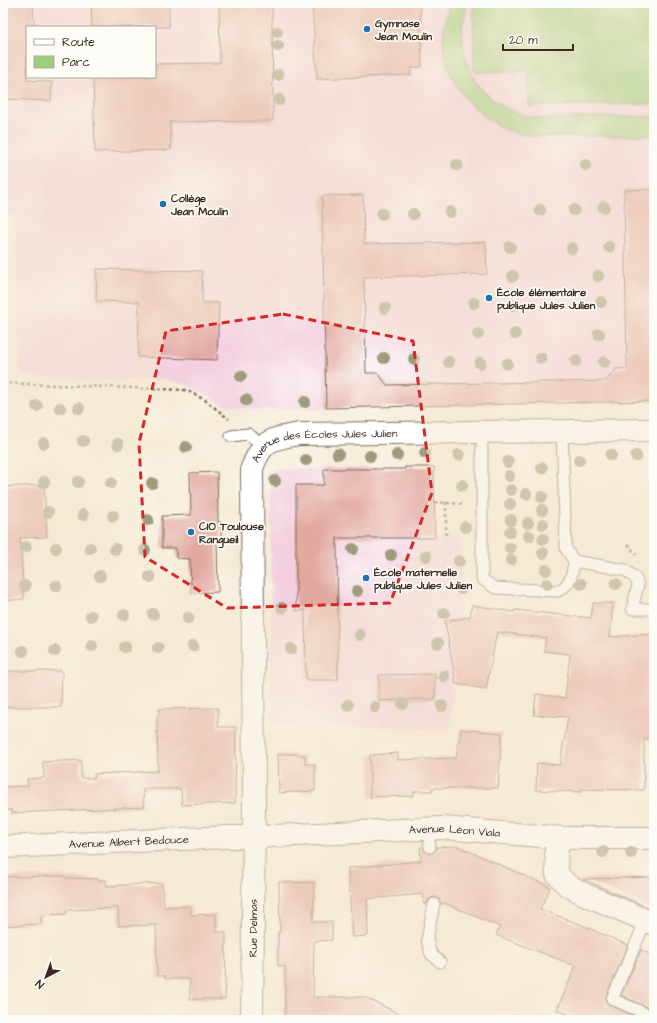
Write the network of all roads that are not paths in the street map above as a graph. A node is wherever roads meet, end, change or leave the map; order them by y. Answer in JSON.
{"nodes":[{"id":1,"x":654,"y":430,"type":"edge"},
{"id":2,"x":562,"y":431,"type":"junction"},
{"id":3,"x":482,"y":433,"type":"junction"},
{"id":4,"x":231,"y":436,"type":"dead end"},
{"id":5,"x":256,"y":439,"type":"junction"},
{"id":6,"x":574,"y":561,"type":"junction"},
{"id":7,"x":654,"y":609,"type":"edge"},
{"id":8,"x":254,"y":837,"type":"junction"},
{"id":9,"x":564,"y":838,"type":"junction"},
{"id":10,"x":654,"y":838,"type":"edge"},
{"id":11,"x":3,"y":847,"type":"edge"},
{"id":12,"x":434,"y":904,"type":"dead end"},
{"id":13,"x":650,"y":922,"type":"edge"},
{"id":14,"x":440,"y":962,"type":"dead end"},
{"id":15,"x":651,"y":1016,"type":"dead end"},
{"id":16,"x":252,"y":1020,"type":"edge"}],
"edges":[{"from":1,"to":2,"type":"street","name":"Avenue des Écoles Jules Julien"},
{"from":2,"to":3,"type":"street","name":"Avenue des Écoles Jules Julien"},
{"from":2,"to":6,"type":"lane"},
{"from":3,"to":5,"type":"street","name":"Avenue des Écoles Jules Julien"},
{"from":3,"to":6,"type":"lane"},
{"from":4,"to":5,"type":"lane"},
{"from":5,"to":8,"type":"street","name":"Avenue des Écoles Jules Julien"},
{"from":6,"to":7,"type":"lane"},
{"from":8,"to":9,"type":"street","name":"Avenue Léon Viala"},
{"from":8,"to":11,"type":"street","name":"Avenue Albert Bedouce"},
{"from":8,"to":16,"type":"street","name":"Rue Delmas"},
{"from":9,"to":10,"type":"street","name":"Avenue Léon Viala"},
{"from":9,"to":13,"type":"street"},
{"from":12,"to":14,"type":"lane"},
{"from":13,"to":15,"type":"lane"}]}
